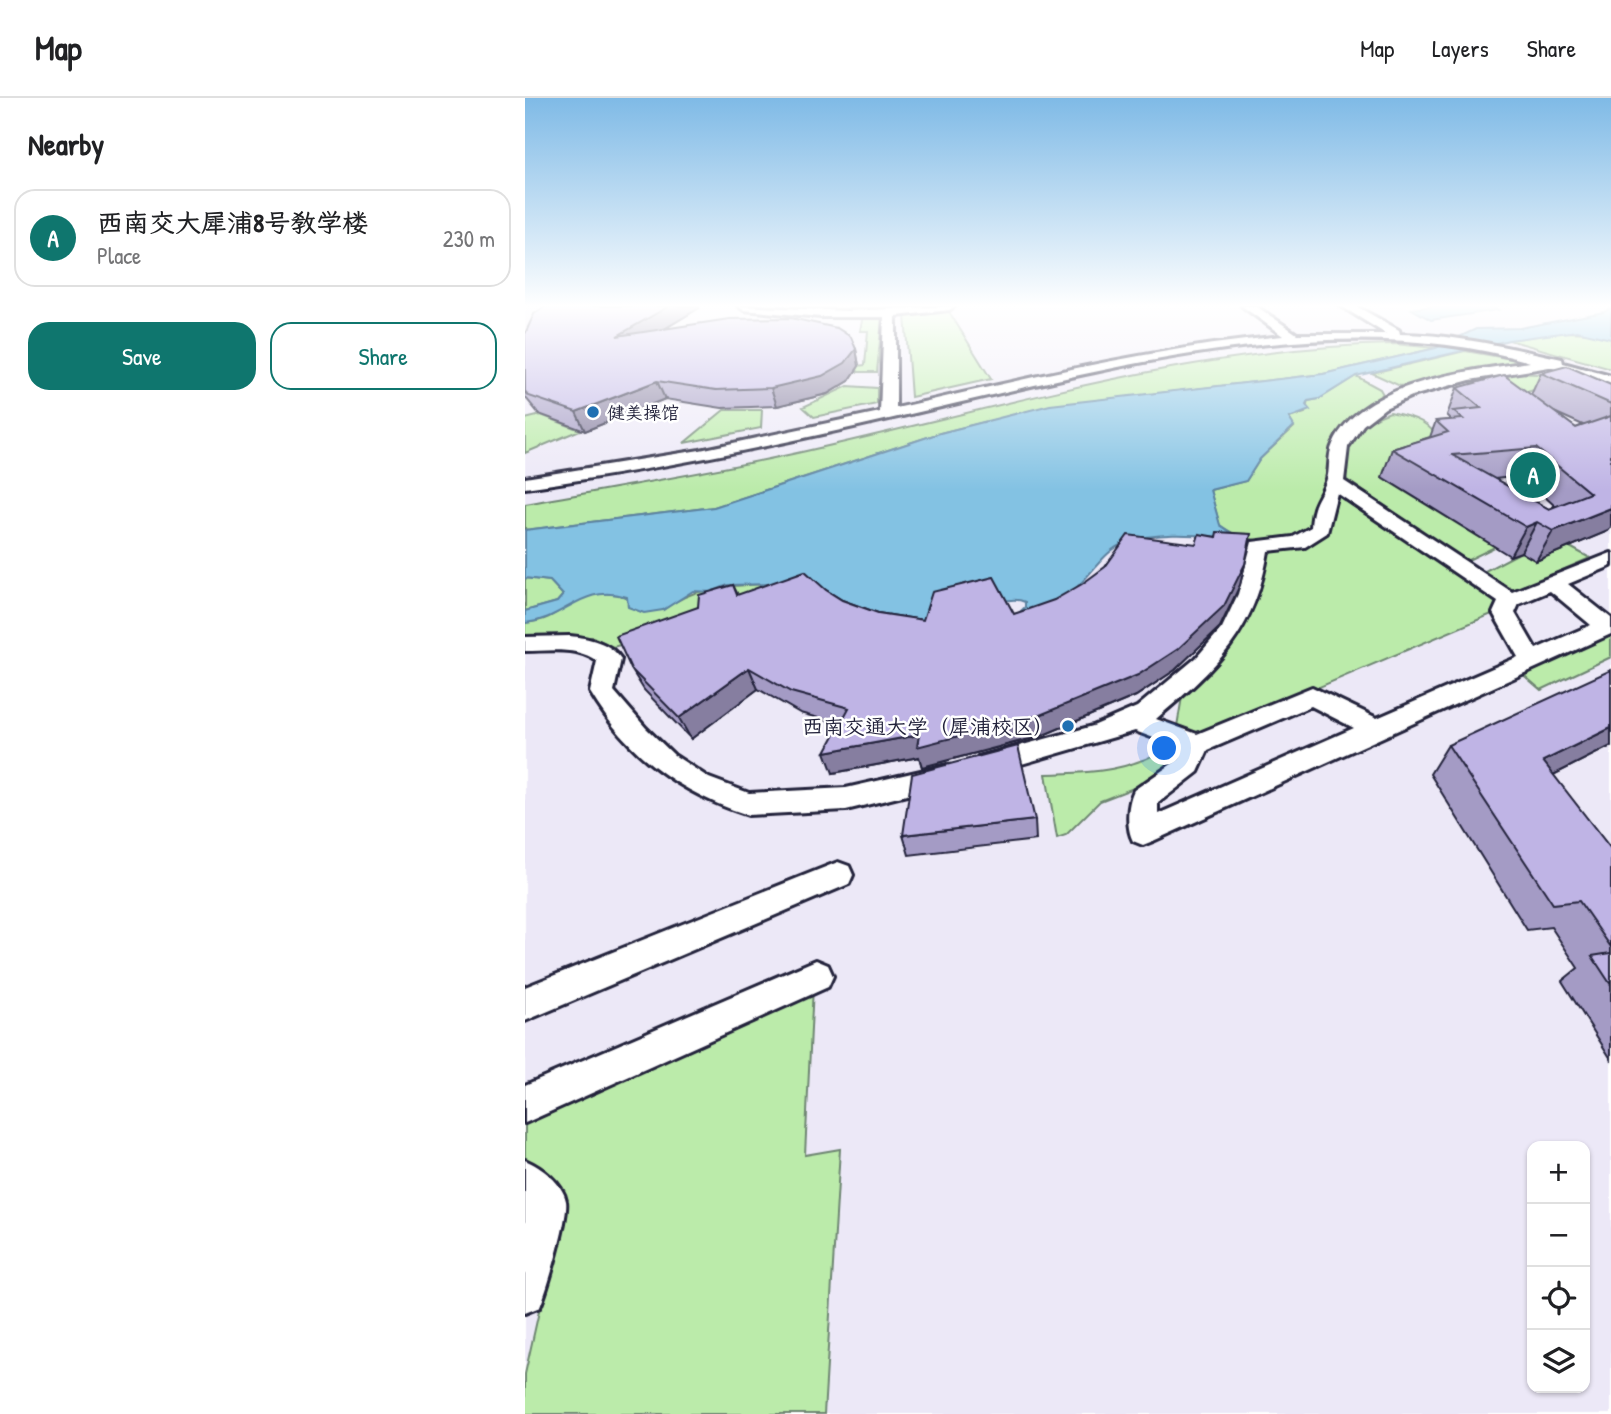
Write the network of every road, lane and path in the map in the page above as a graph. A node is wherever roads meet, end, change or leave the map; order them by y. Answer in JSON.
{"nodes":[{"id":1,"x":889,"y":367,"type":"edge"},
{"id":2,"x":1100,"y":367,"type":"edge"},
{"id":3,"x":1521,"y":367,"type":"edge"},
{"id":4,"x":1572,"y":367,"type":"edge"},
{"id":5,"x":1611,"y":381,"type":"edge"},
{"id":6,"x":888,"y":415,"type":"junction"},
{"id":7,"x":1335,"y":483,"type":"junction"},
{"id":8,"x":525,"y":484,"type":"edge"},
{"id":9,"x":1611,"y":559,"type":"edge"},
{"id":10,"x":1552,"y":582,"type":"junction"},
{"id":11,"x":1510,"y":600,"type":"junction"},
{"id":12,"x":1609,"y":626,"type":"edge"},
{"id":13,"x":525,"y":644,"type":"edge"},
{"id":14,"x":1531,"y":660,"type":"junction"},
{"id":15,"x":1135,"y":721,"type":"junction"},
{"id":16,"x":1377,"y":729,"type":"junction"},
{"id":17,"x":1198,"y":744,"type":"junction"},
{"id":18,"x":838,"y":875,"type":"dead end"},
{"id":19,"x":816,"y":976,"type":"dead end"},
{"id":20,"x":525,"y":1004,"type":"edge"},
{"id":21,"x":525,"y":1104,"type":"edge"},
{"id":22,"x":525,"y":1180,"type":"edge"},
{"id":23,"x":525,"y":1292,"type":"edge"}],
"edges":[{"from":1,"to":6,"type":"street"},
{"from":2,"to":6,"type":"street"},
{"from":3,"to":7,"type":"street"},
{"from":4,"to":5,"type":"street"},
{"from":6,"to":8,"type":"street"},
{"from":7,"to":11,"type":"street"},
{"from":7,"to":15,"type":"street"},
{"from":9,"to":10,"type":"street"},
{"from":10,"to":11,"type":"street"},
{"from":10,"to":12,"type":"street"},
{"from":11,"to":14,"type":"street"},
{"from":12,"to":14,"type":"street"},
{"from":13,"to":15,"type":"street"},
{"from":14,"to":16,"type":"street"},
{"from":15,"to":17,"type":"street"},
{"from":16,"to":17,"type":"street"},
{"from":16,"to":17,"type":"street"},
{"from":18,"to":20,"type":"street"},
{"from":19,"to":21,"type":"street"},
{"from":22,"to":23,"type":"street"}]}
